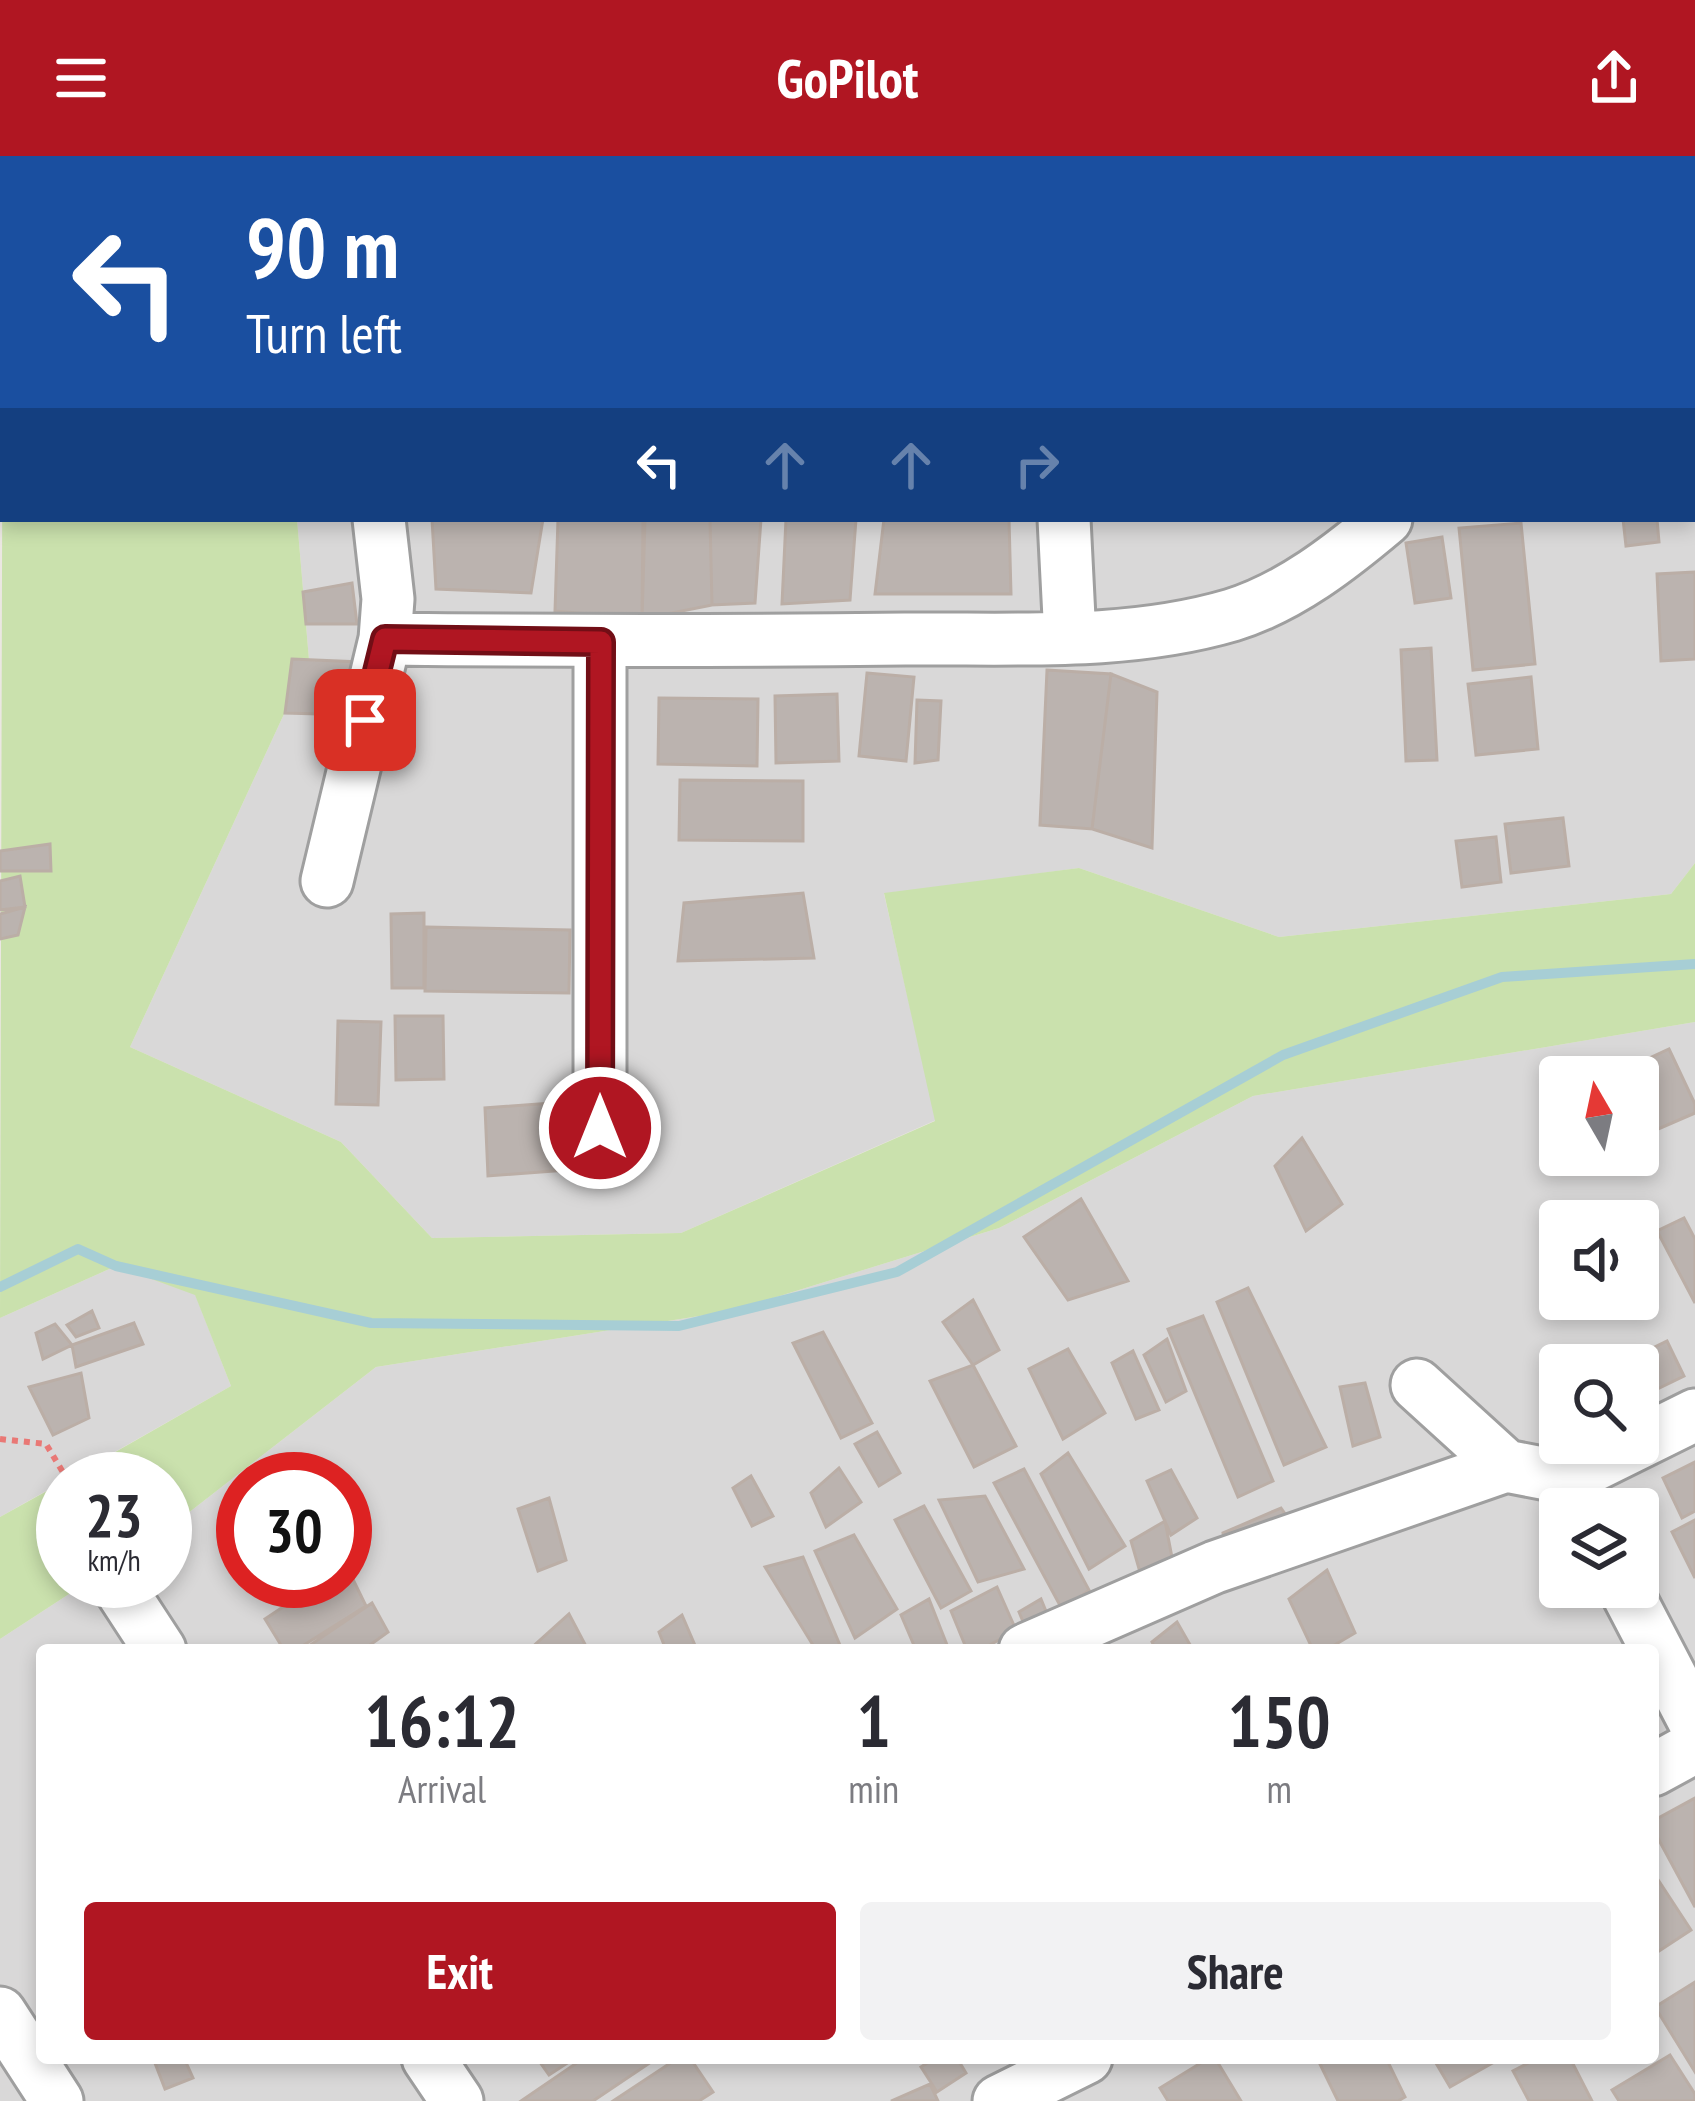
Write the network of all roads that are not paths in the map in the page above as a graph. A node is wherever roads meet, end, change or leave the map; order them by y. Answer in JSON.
{"nodes":[{"id":1,"x":379,"y":522,"type":"edge"},
{"id":2,"x":1064,"y":522,"type":"edge"},
{"id":3,"x":1382,"y":522,"type":"edge"},
{"id":4,"x":1070,"y":638,"type":"junction"},
{"id":5,"x":385,"y":639,"type":"junction"},
{"id":6,"x":601,"y":642,"type":"junction"},
{"id":7,"x":326,"y":881,"type":"dead end"},
{"id":8,"x":600,"y":1128,"type":"dead end"},
{"id":9,"x":1417,"y":1385,"type":"dead end"},
{"id":10,"x":1695,"y":1415,"type":"edge"},
{"id":11,"x":1506,"y":1466,"type":"junction"},
{"id":12,"x":1561,"y":1488,"type":"edge"},
{"id":13,"x":1585,"y":1488,"type":"edge"},
{"id":14,"x":133,"y":1608,"type":"edge"},
{"id":15,"x":1635,"y":1608,"type":"edge"},
{"id":16,"x":156,"y":1644,"type":"edge"},
{"id":17,"x":1038,"y":1644,"type":"edge"},
{"id":18,"x":1654,"y":1644,"type":"edge"},
{"id":19,"x":1659,"y":1654,"type":"edge"},
{"id":20,"x":1695,"y":1723,"type":"edge"},
{"id":21,"x":1695,"y":1748,"type":"edge"},
{"id":22,"x":1659,"y":1767,"type":"edge"},
{"id":23,"x":0,"y":2013,"type":"edge"},
{"id":24,"x":432,"y":2064,"type":"edge"},
{"id":25,"x":1074,"y":2064,"type":"edge"},
{"id":26,"x":56,"y":2101,"type":"edge"},
{"id":27,"x":457,"y":2101,"type":"edge"},
{"id":28,"x":999,"y":2101,"type":"edge"}],
"edges":[{"from":1,"to":5,"type":"street"},
{"from":2,"to":4,"type":"street"},
{"from":3,"to":4,"type":"street"},
{"from":4,"to":6,"type":"street"},
{"from":5,"to":6,"type":"street"},
{"from":5,"to":7,"type":"street"},
{"from":6,"to":8,"type":"street"},
{"from":9,"to":11,"type":"street"},
{"from":10,"to":13,"type":"street"},
{"from":11,"to":12,"type":"street"},
{"from":11,"to":17,"type":"street"},
{"from":14,"to":16,"type":"street"},
{"from":15,"to":18,"type":"street"},
{"from":19,"to":20,"type":"street"},
{"from":21,"to":22,"type":"street"},
{"from":23,"to":26,"type":"street"},
{"from":24,"to":27,"type":"street"},
{"from":25,"to":28,"type":"street"}]}
